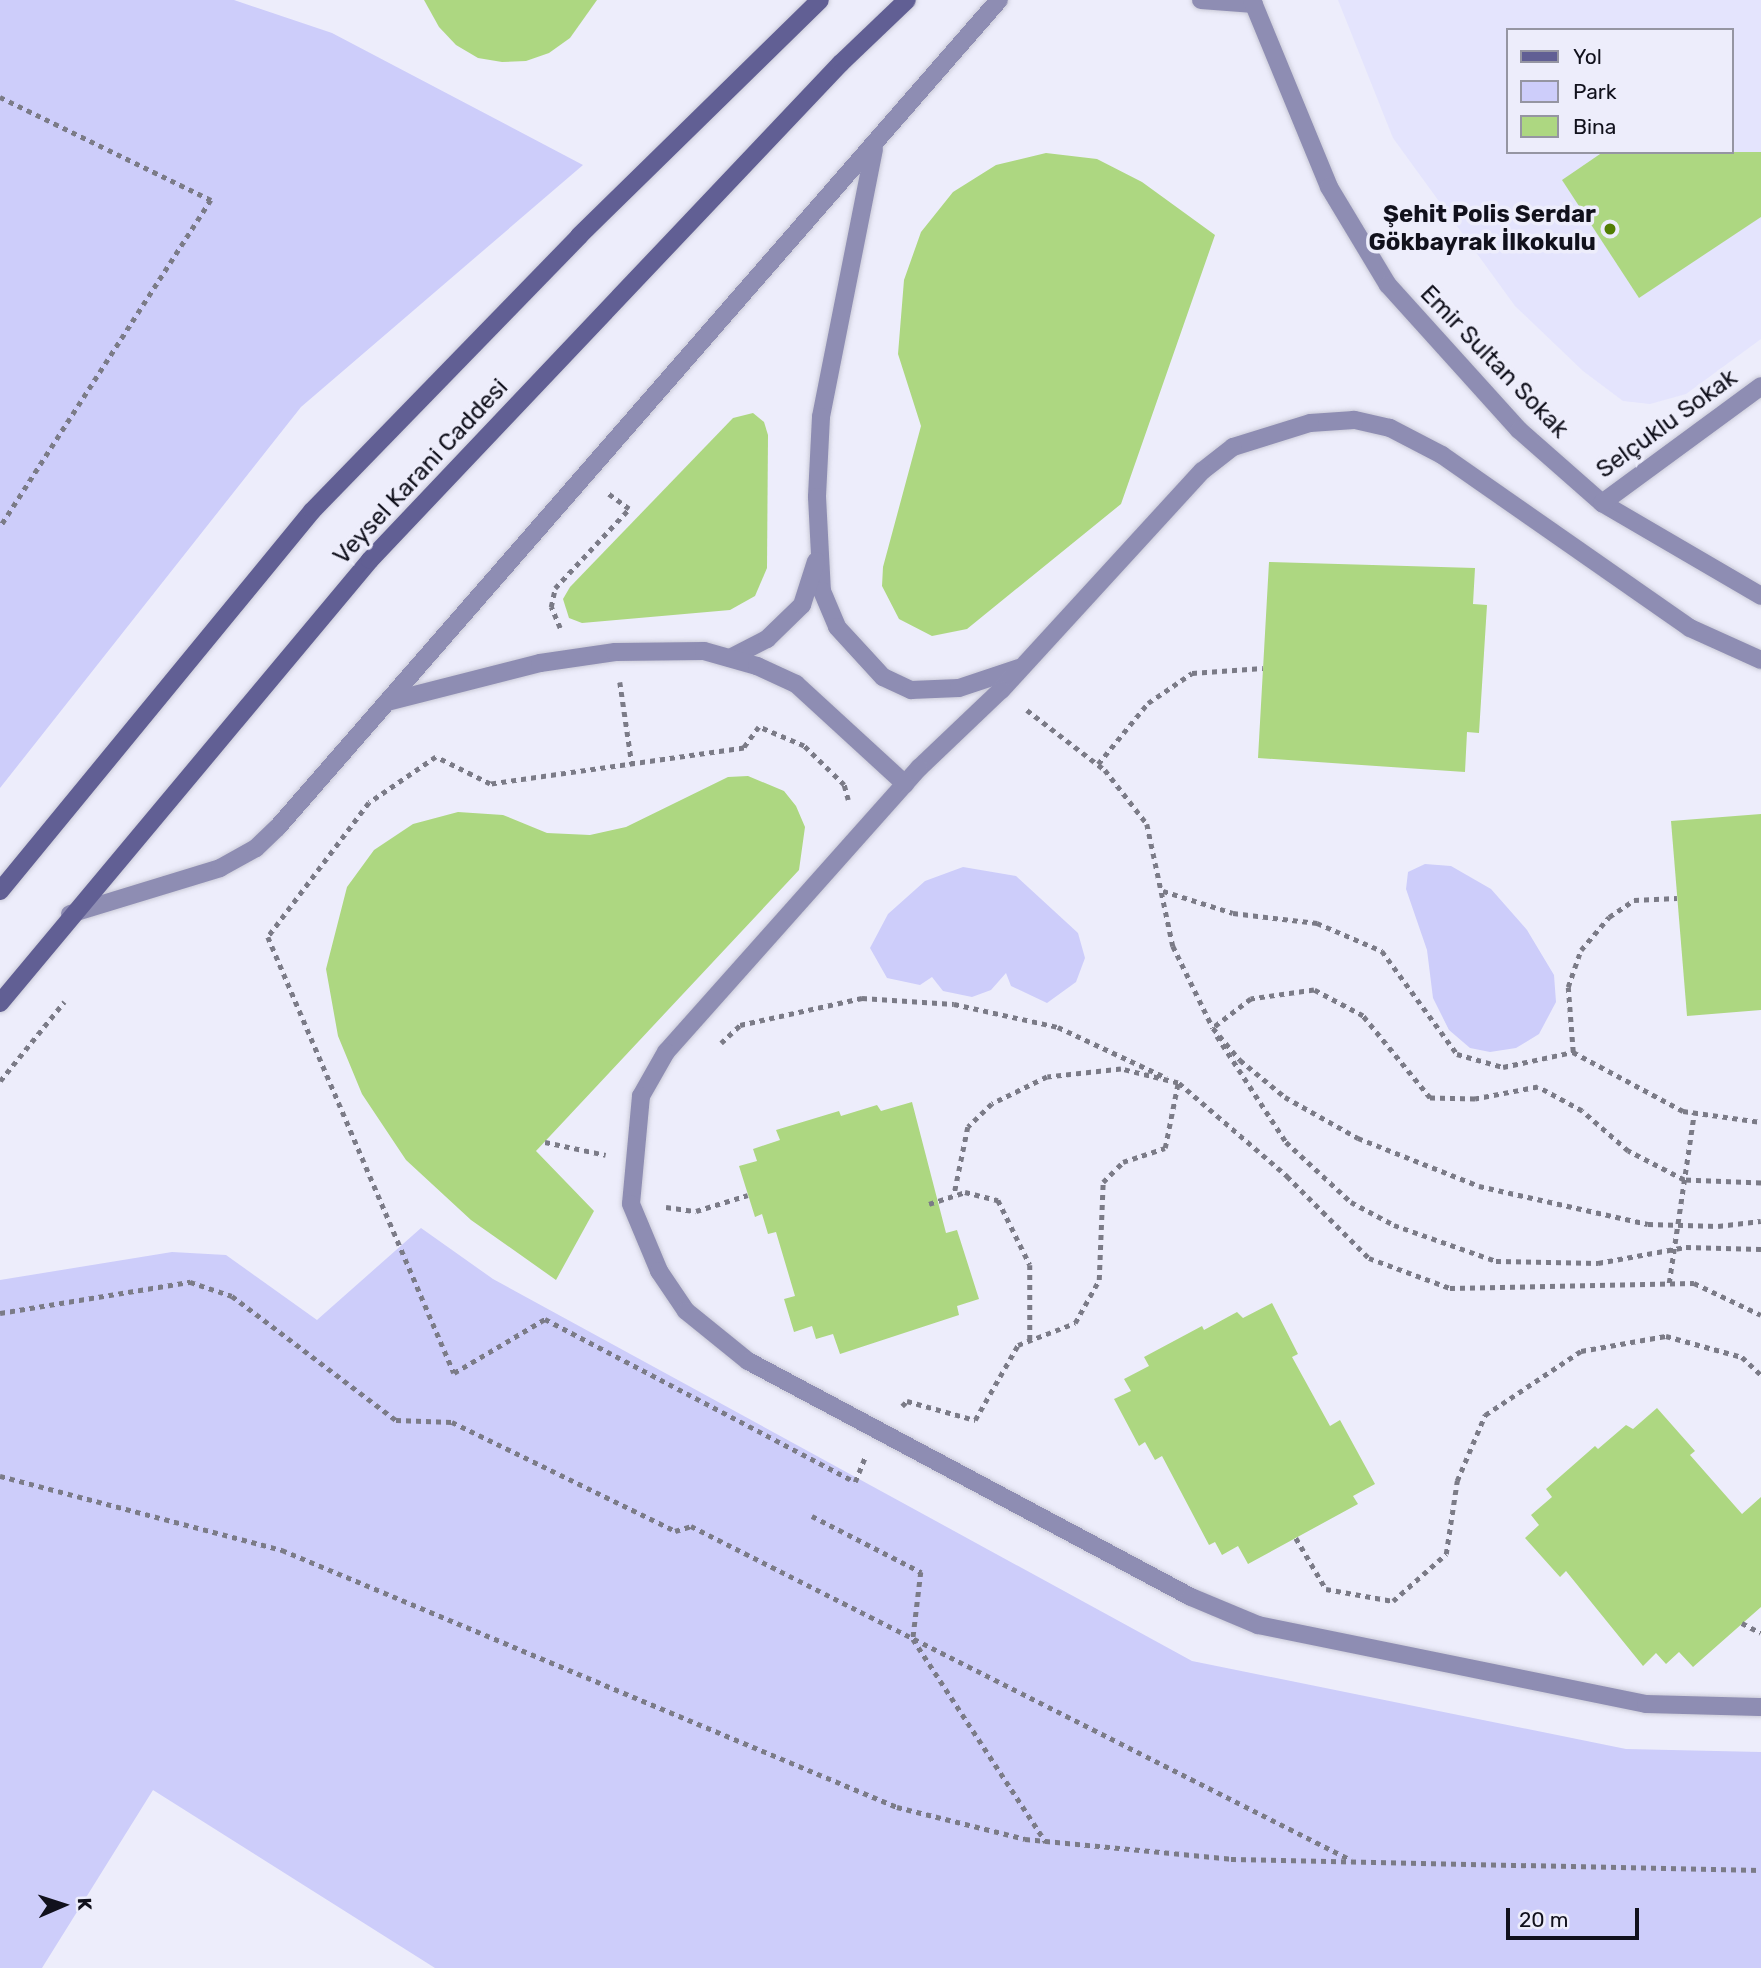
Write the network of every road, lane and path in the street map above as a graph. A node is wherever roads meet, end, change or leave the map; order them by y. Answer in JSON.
{"nodes":[{"id":1,"x":820,"y":0,"type":"edge"},
{"id":2,"x":907,"y":0,"type":"edge"},
{"id":3,"x":999,"y":0,"type":"edge"},
{"id":4,"x":1201,"y":0,"type":"edge"},
{"id":5,"x":1253,"y":2,"type":"edge"},
{"id":6,"x":0,"y":97,"type":"edge"},
{"id":7,"x":874,"y":146,"type":"junction"},
{"id":8,"x":1761,"y":386,"type":"edge"},
{"id":9,"x":584,"y":477,"type":"junction"},
{"id":10,"x":1602,"y":502,"type":"junction"},
{"id":11,"x":0,"y":527,"type":"edge"},
{"id":12,"x":820,"y":549,"type":"junction"},
{"id":13,"x":1761,"y":596,"type":"edge"},
{"id":14,"x":569,"y":634,"type":"dead end"},
{"id":15,"x":615,"y":652,"type":"junction"},
{"id":16,"x":730,"y":659,"type":"junction"},
{"id":17,"x":1761,"y":660,"type":"edge"},
{"id":18,"x":1022,"y":667,"type":"junction"},
{"id":19,"x":1263,"y":668,"type":"dead end"},
{"id":20,"x":1001,"y":690,"type":"junction"},
{"id":21,"x":387,"y":702,"type":"junction"},
{"id":22,"x":632,"y":764,"type":"dead end"},
{"id":23,"x":1098,"y":764,"type":"junction"},
{"id":24,"x":905,"y":784,"type":"junction"},
{"id":25,"x":0,"y":891,"type":"edge"},
{"id":26,"x":1162,"y":891,"type":"junction"},
{"id":27,"x":1678,"y":898,"type":"dead end"},
{"id":28,"x":69,"y":914,"type":"junction"},
{"id":29,"x":64,"y":1002,"type":"dead end"},
{"id":30,"x":0,"y":1003,"type":"edge"},
{"id":31,"x":1213,"y":1028,"type":"junction"},
{"id":32,"x":713,"y":1051,"type":"dead end"},
{"id":33,"x":1573,"y":1052,"type":"junction"},
{"id":34,"x":0,"y":1081,"type":"edge"},
{"id":35,"x":1178,"y":1083,"type":"junction"},
{"id":36,"x":1694,"y":1113,"type":"junction"},
{"id":37,"x":1761,"y":1122,"type":"edge"},
{"id":38,"x":545,"y":1142,"type":"dead end"},
{"id":39,"x":634,"y":1161,"type":"junction"},
{"id":40,"x":1684,"y":1180,"type":"junction"},
{"id":41,"x":1761,"y":1183,"type":"edge"},
{"id":42,"x":748,"y":1195,"type":"dead end"},
{"id":43,"x":954,"y":1196,"type":"junction"},
{"id":44,"x":929,"y":1204,"type":"dead end"},
{"id":45,"x":1761,"y":1221,"type":"edge"},
{"id":46,"x":1678,"y":1225,"type":"junction"},
{"id":47,"x":1674,"y":1249,"type":"junction"},
{"id":48,"x":1761,"y":1249,"type":"edge"},
{"id":49,"x":1669,"y":1283,"type":"junction"},
{"id":50,"x":0,"y":1313,"type":"edge"},
{"id":51,"x":1761,"y":1315,"type":"edge"},
{"id":52,"x":1030,"y":1341,"type":"dead end"},
{"id":53,"x":1761,"y":1375,"type":"edge"},
{"id":54,"x":0,"y":1476,"type":"edge"},
{"id":55,"x":812,"y":1516,"type":"dead end"},
{"id":56,"x":1296,"y":1538,"type":"dead end"},
{"id":57,"x":1742,"y":1623,"type":"dead end"},
{"id":58,"x":1761,"y":1633,"type":"edge"},
{"id":59,"x":913,"y":1639,"type":"junction"},
{"id":60,"x":1761,"y":1707,"type":"edge"},
{"id":61,"x":1046,"y":1842,"type":"junction"},
{"id":62,"x":1355,"y":1862,"type":"junction"},
{"id":63,"x":1761,"y":1870,"type":"edge"}],
"edges":[{"from":1,"to":25,"type":"street","name":"Veysel Karani Caddesi"},
{"from":2,"to":28,"type":"street","name":"Veysel Karani Caddesi"},
{"from":3,"to":7,"type":"street"},
{"from":4,"to":5,"type":"street"},
{"from":5,"to":10,"type":"street","name":"Emir Sultan Sokak"},
{"from":6,"to":11,"type":"path"},
{"from":7,"to":9,"type":"street"},
{"from":7,"to":12,"type":"street"},
{"from":8,"to":10,"type":"street","name":"Selçuklu Sokak"},
{"from":9,"to":14,"type":"path"},
{"from":9,"to":21,"type":"street"},
{"from":10,"to":13,"type":"street","name":"Emir Sultan Sokak"},
{"from":12,"to":16,"type":"street"},
{"from":12,"to":18,"type":"street"},
{"from":15,"to":16,"type":"street"},
{"from":15,"to":21,"type":"street"},
{"from":15,"to":22,"type":"path"},
{"from":16,"to":24,"type":"street"},
{"from":17,"to":18,"type":"street"},
{"from":18,"to":20,"type":"street"},
{"from":19,"to":23,"type":"path"},
{"from":20,"to":23,"type":"path"},
{"from":20,"to":24,"type":"street"},
{"from":21,"to":28,"type":"street"},
{"from":23,"to":26,"type":"path"},
{"from":24,"to":39,"type":"street"},
{"from":26,"to":31,"type":"path"},
{"from":26,"to":33,"type":"path"},
{"from":27,"to":33,"type":"path"},
{"from":28,"to":30,"type":"street","name":"Veysel Karani Caddesi"},
{"from":29,"to":34,"type":"path"},
{"from":31,"to":40,"type":"path"},
{"from":31,"to":46,"type":"path"},
{"from":31,"to":47,"type":"path"},
{"from":32,"to":35,"type":"path"},
{"from":33,"to":36,"type":"path"},
{"from":35,"to":43,"type":"path"},
{"from":35,"to":49,"type":"path"},
{"from":36,"to":37,"type":"path"},
{"from":36,"to":40,"type":"path"},
{"from":38,"to":39,"type":"path"},
{"from":39,"to":42,"type":"path"},
{"from":39,"to":60,"type":"street"},
{"from":40,"to":41,"type":"path"},
{"from":40,"to":46,"type":"path"},
{"from":43,"to":44,"type":"path"},
{"from":43,"to":52,"type":"path"},
{"from":45,"to":46,"type":"path"},
{"from":46,"to":47,"type":"path"},
{"from":47,"to":48,"type":"path"},
{"from":47,"to":49,"type":"path"},
{"from":49,"to":51,"type":"path"},
{"from":50,"to":59,"type":"path"},
{"from":53,"to":56,"type":"path"},
{"from":54,"to":61,"type":"path"},
{"from":55,"to":59,"type":"path"},
{"from":57,"to":58,"type":"path"},
{"from":59,"to":61,"type":"path"},
{"from":59,"to":62,"type":"path"},
{"from":61,"to":62,"type":"path"},
{"from":62,"to":63,"type":"path"}]}
